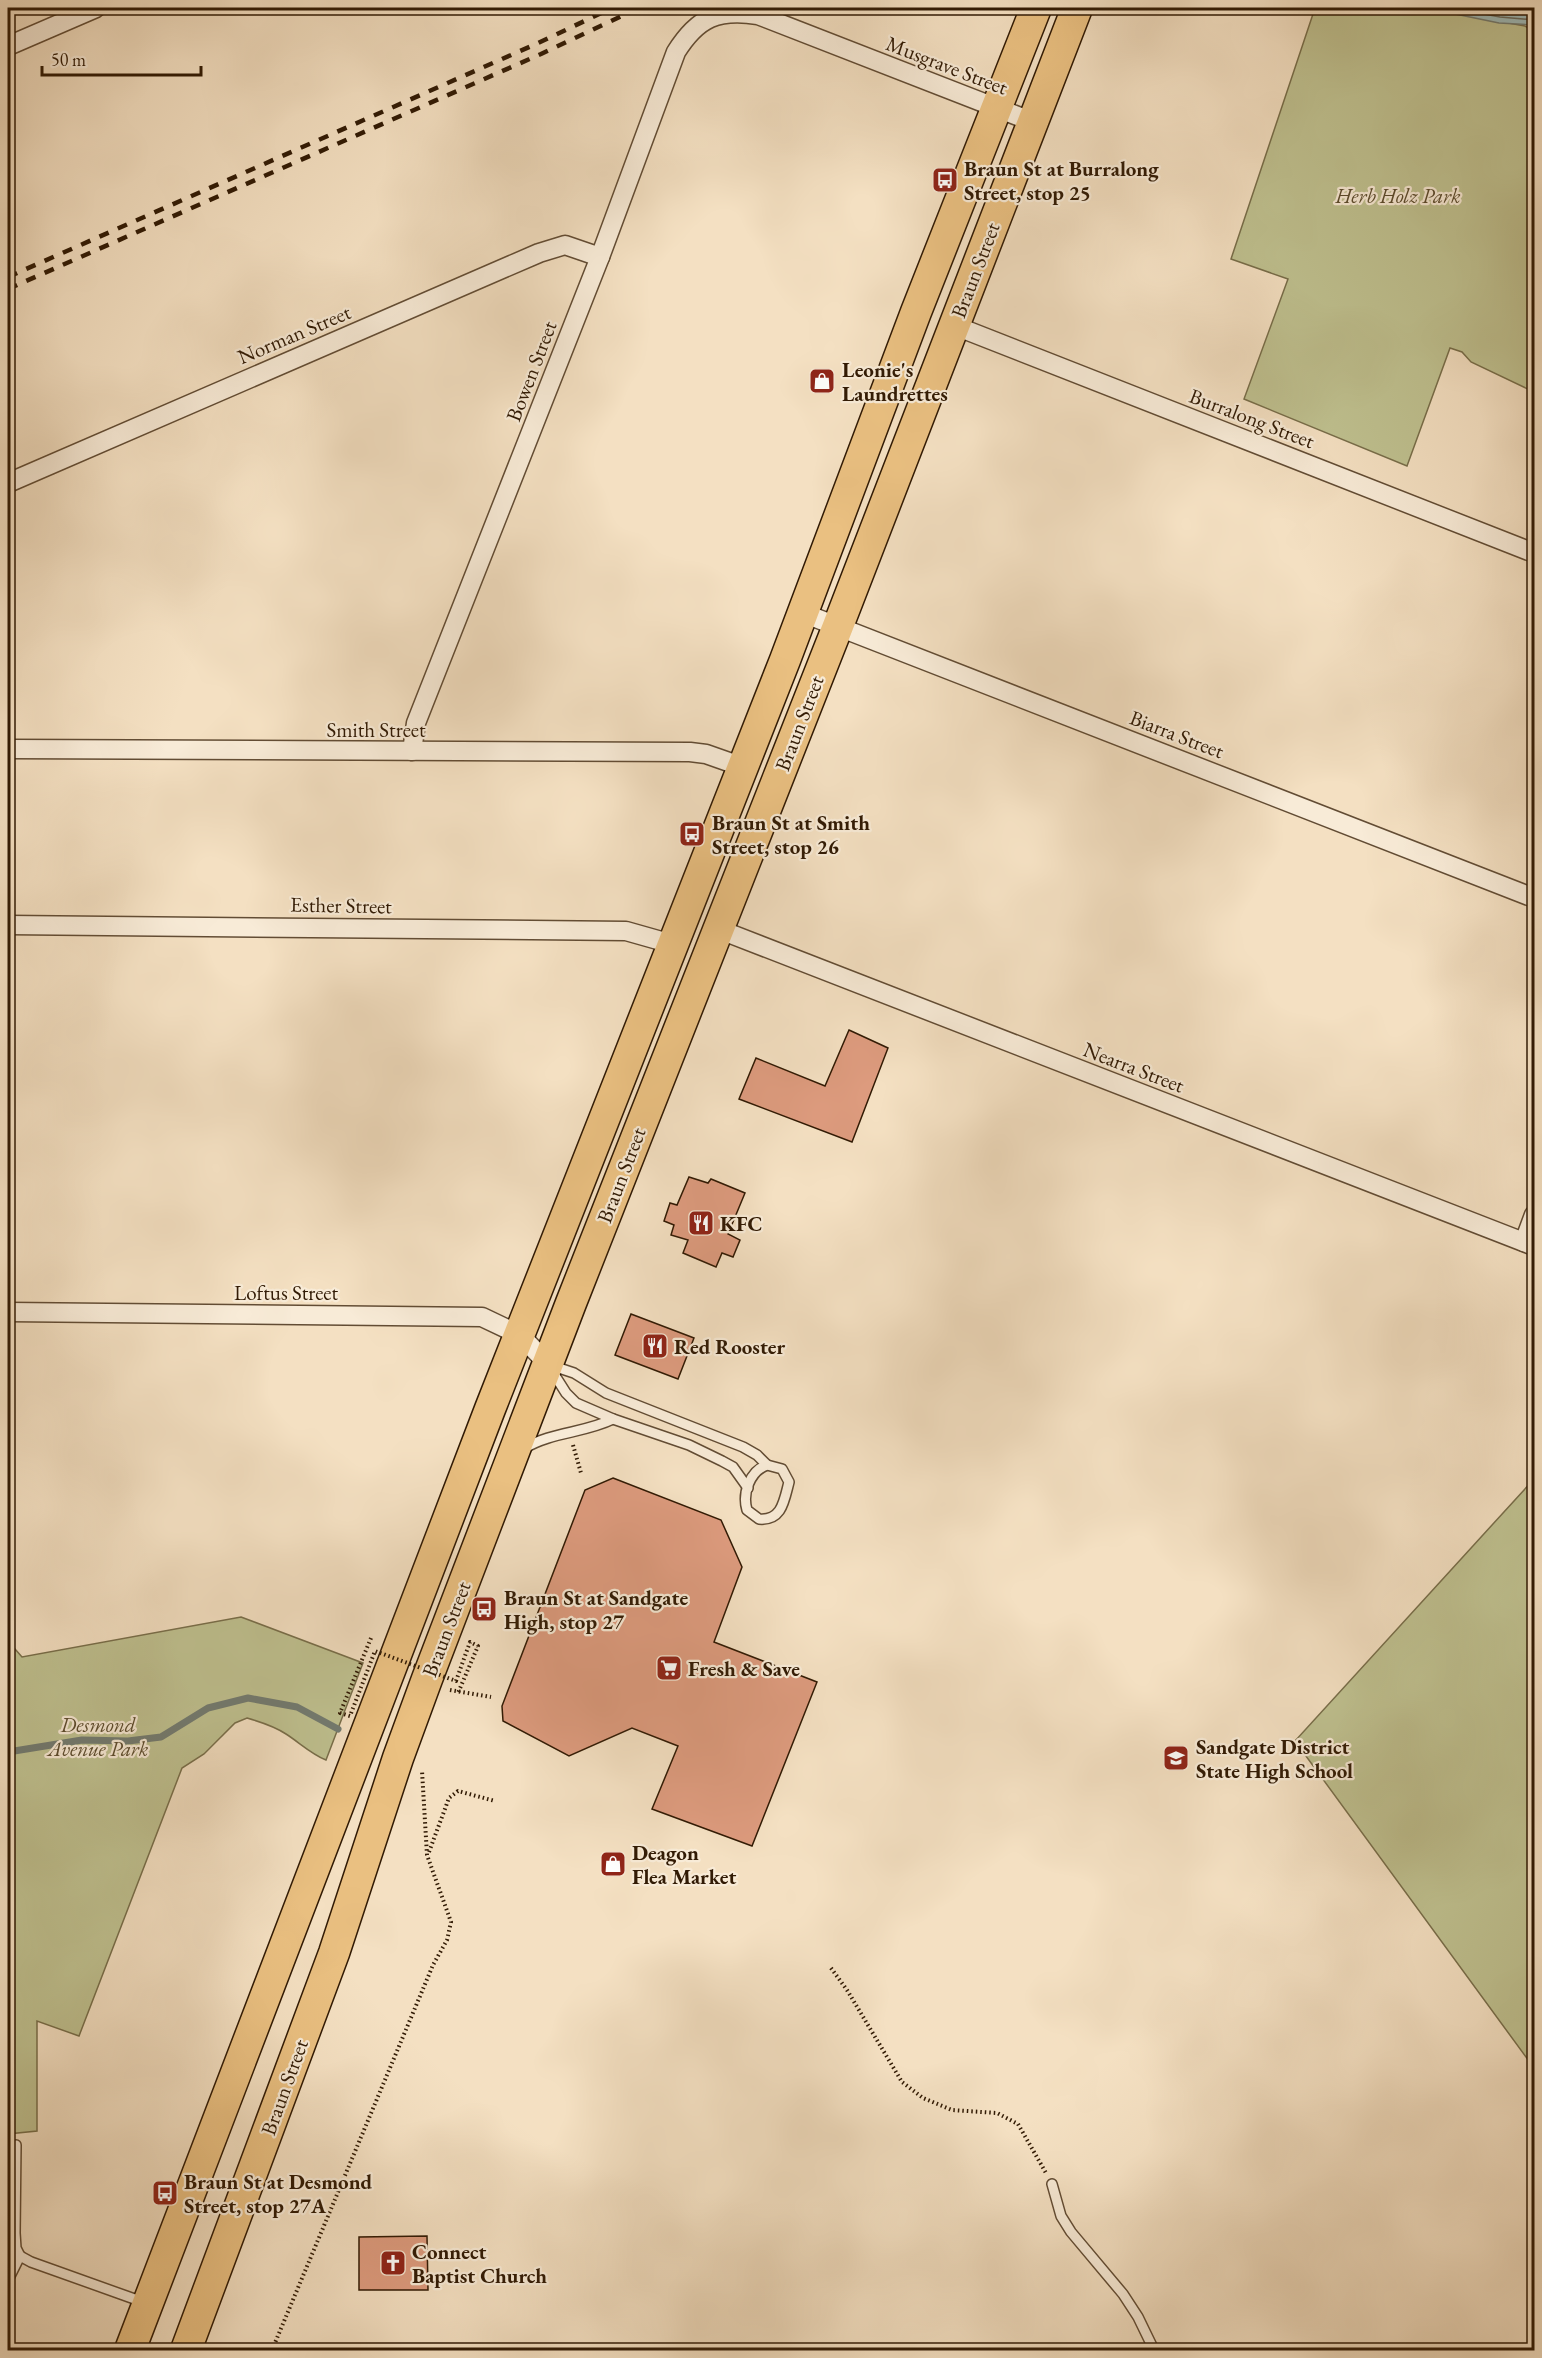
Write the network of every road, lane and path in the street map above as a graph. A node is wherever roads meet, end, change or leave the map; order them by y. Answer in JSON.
{"nodes":[{"id":1,"x":96,"y":8,"type":"edge"},
{"id":2,"x":1036,"y":8,"type":"edge"},
{"id":3,"x":1077,"y":8,"type":"edge"},
{"id":4,"x":709,"y":18,"type":"joint"},
{"id":5,"x":8,"y":46,"type":"edge"},
{"id":6,"x":997,"y":109,"type":"junction"},
{"id":7,"x":1033,"y":122,"type":"junction"},
{"id":8,"x":600,"y":256,"type":"junction"},
{"id":9,"x":953,"y":325,"type":"junction"},
{"id":10,"x":8,"y":483,"type":"edge"},
{"id":11,"x":1534,"y":553,"type":"edge"},
{"id":12,"x":803,"y":613,"type":"junction"},
{"id":13,"x":838,"y":626,"type":"junction"},
{"id":14,"x":8,"y":749,"type":"edge"},
{"id":15,"x":412,"y":752,"type":"junction"},
{"id":16,"x":743,"y":767,"type":"junction"},
{"id":17,"x":1534,"y":898,"type":"edge"},
{"id":18,"x":8,"y":925,"type":"edge"},
{"id":19,"x":718,"y":929,"type":"junction"},
{"id":20,"x":672,"y":944,"type":"junction"},
{"id":21,"x":1534,"y":1215,"type":"edge"},
{"id":22,"x":1529,"y":1244,"type":"edge"},
{"id":23,"x":8,"y":1312,"type":"edge"},
{"id":24,"x":520,"y":1335,"type":"junction"},
{"id":25,"x":548,"y":1364,"type":"junction"},
{"id":26,"x":613,"y":1419,"type":"junction"},
{"id":27,"x":573,"y":1444,"type":"dead end"},
{"id":28,"x":512,"y":1456,"type":"junction"},
{"id":29,"x":767,"y":1465,"type":"junction"},
{"id":30,"x":580,"y":1473,"type":"dead end"},
{"id":31,"x":748,"y":1488,"type":"junction"},
{"id":32,"x":370,"y":1638,"type":"dead end"},
{"id":33,"x":449,"y":1689,"type":"dead end"},
{"id":34,"x":458,"y":1693,"type":"junction"},
{"id":35,"x":491,"y":1697,"type":"dead end"},
{"id":36,"x":424,"y":1763,"type":"dead end"},
{"id":37,"x":495,"y":1801,"type":"dead end"},
{"id":38,"x":427,"y":1855,"type":"junction"},
{"id":39,"x":831,"y":1968,"type":"dead end"},
{"id":40,"x":16,"y":2145,"type":"dead end"},
{"id":41,"x":1053,"y":2184,"type":"joint"},
{"id":42,"x":20,"y":2256,"type":"junction"},
{"id":43,"x":8,"y":2280,"type":"edge"},
{"id":44,"x":148,"y":2304,"type":"junction"},
{"id":45,"x":190,"y":2348,"type":"edge"},
{"id":46,"x":130,"y":2350,"type":"edge"},
{"id":47,"x":272,"y":2350,"type":"edge"},
{"id":48,"x":1154,"y":2350,"type":"edge"}],
"edges":[{"from":1,"to":5,"type":"street"},
{"from":2,"to":6,"type":"highway","name":"Braun Street"},
{"from":3,"to":7,"type":"highway","name":"Braun Street"},
{"from":4,"to":6,"type":"street","name":"Musgrave Street"},
{"from":4,"to":8,"type":"street","name":"Bowen Street"},
{"from":6,"to":7,"type":"street","name":"Musgrave Street"},
{"from":6,"to":12,"type":"highway","name":"Braun Street"},
{"from":7,"to":9,"type":"highway","name":"Braun Street"},
{"from":8,"to":10,"type":"street","name":"Norman Street"},
{"from":8,"to":15,"type":"street","name":"Bowen Street"},
{"from":9,"to":11,"type":"street","name":"Burralong Street"},
{"from":9,"to":13,"type":"highway","name":"Braun Street"},
{"from":12,"to":13,"type":"street","name":"Biarra Street"},
{"from":12,"to":16,"type":"highway","name":"Braun Street"},
{"from":13,"to":17,"type":"street","name":"Biarra Street"},
{"from":13,"to":19,"type":"highway","name":"Braun Street"},
{"from":14,"to":15,"type":"street","name":"Smith Street"},
{"from":15,"to":16,"type":"street","name":"Smith Street"},
{"from":16,"to":20,"type":"highway","name":"Braun Street"},
{"from":18,"to":20,"type":"street","name":"Esther Street"},
{"from":19,"to":22,"type":"street","name":"Nearra Street"},
{"from":19,"to":25,"type":"highway","name":"Braun Street"},
{"from":20,"to":24,"type":"highway","name":"Braun Street"},
{"from":21,"to":22,"type":"street"},
{"from":23,"to":24,"type":"street","name":"Loftus Street"},
{"from":24,"to":25,"type":"street","name":"Loftus Street"},
{"from":24,"to":44,"type":"highway","name":"Braun Street"},
{"from":25,"to":26,"type":"lane"},
{"from":25,"to":28,"type":"highway","name":"Braun Street"},
{"from":25,"to":29,"type":"lane"},
{"from":26,"to":28,"type":"lane"},
{"from":26,"to":31,"type":"lane"},
{"from":27,"to":30,"type":"path"},
{"from":28,"to":45,"type":"highway","name":"Braun Street"},
{"from":29,"to":31,"type":"lane"},
{"from":29,"to":31,"type":"lane"},
{"from":32,"to":34,"type":"path","bridge":true},
{"from":33,"to":34,"type":"path"},
{"from":34,"to":35,"type":"path"},
{"from":36,"to":38,"type":"path"},
{"from":37,"to":38,"type":"path"},
{"from":38,"to":47,"type":"path"},
{"from":39,"to":41,"type":"path"},
{"from":40,"to":42,"type":"lane"},
{"from":41,"to":48,"type":"lane"},
{"from":42,"to":43,"type":"lane"},
{"from":42,"to":44,"type":"lane"},
{"from":44,"to":46,"type":"highway","name":"Braun Street"}]}
